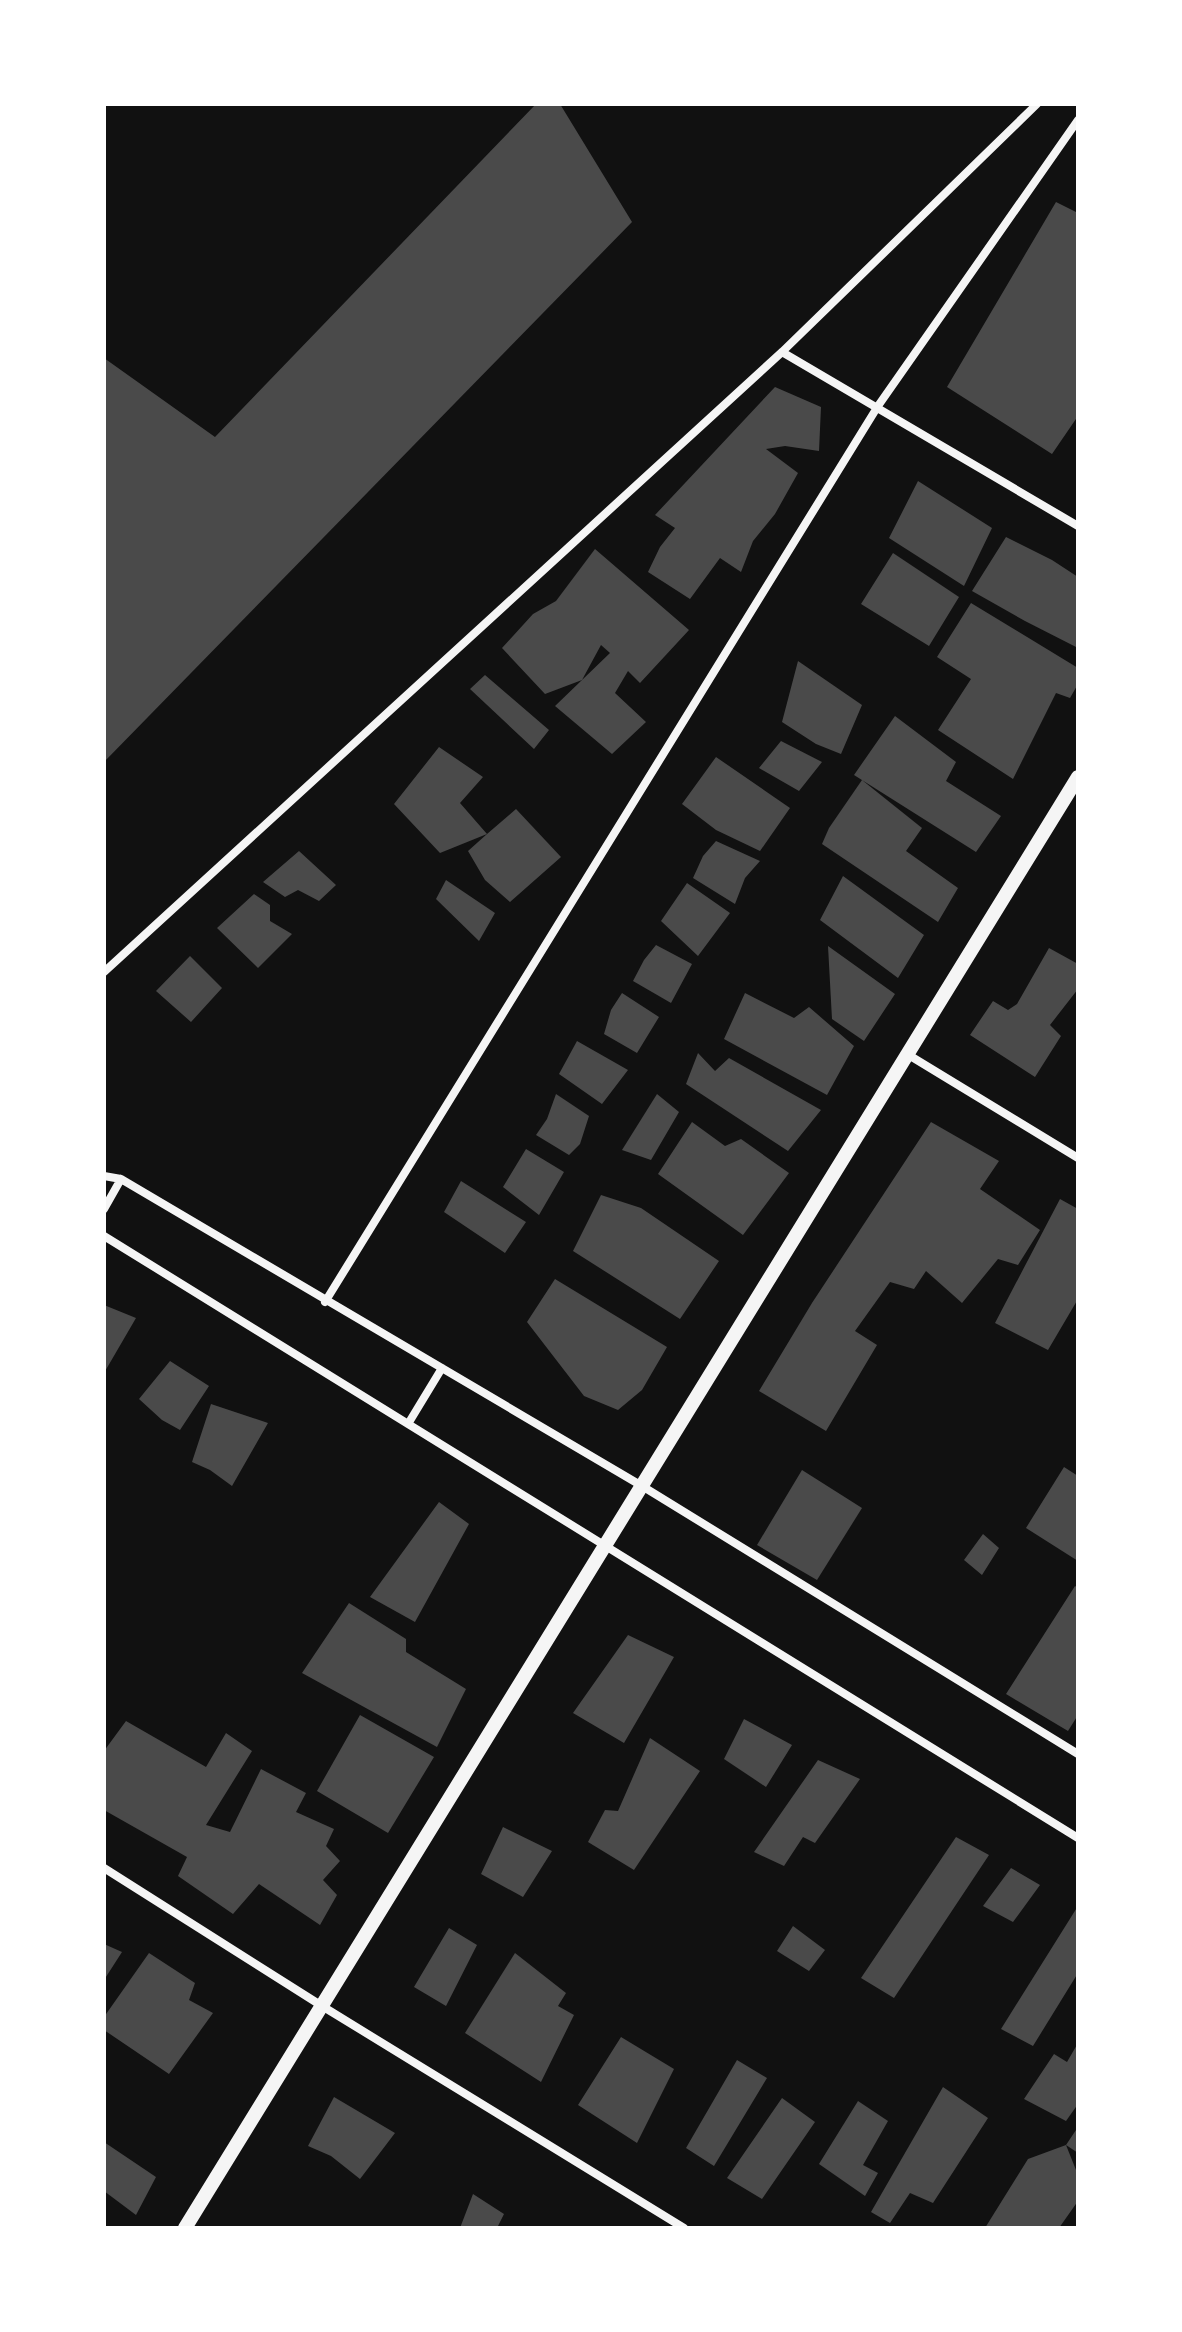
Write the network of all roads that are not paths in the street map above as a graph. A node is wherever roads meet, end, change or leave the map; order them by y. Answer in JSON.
{"nodes":[{"id":1,"x":1037,"y":104,"type":"edge"},
{"id":2,"x":1078,"y":120,"type":"edge"},
{"id":3,"x":782,"y":352,"type":"junction"},
{"id":4,"x":878,"y":406,"type":"junction"},
{"id":5,"x":1078,"y":526,"type":"edge"},
{"id":6,"x":1078,"y":777,"type":"edge"},
{"id":7,"x":104,"y":972,"type":"edge"},
{"id":8,"x":907,"y":1054,"type":"junction"},
{"id":9,"x":1078,"y":1158,"type":"edge"},
{"id":10,"x":104,"y":1176,"type":"edge"},
{"id":11,"x":121,"y":1179,"type":"junction"},
{"id":12,"x":104,"y":1209,"type":"edge"},
{"id":13,"x":104,"y":1236,"type":"edge"},
{"id":14,"x":325,"y":1302,"type":"junction"},
{"id":15,"x":442,"y":1368,"type":"junction"},
{"id":16,"x":408,"y":1424,"type":"junction"},
{"id":17,"x":642,"y":1486,"type":"junction"},
{"id":18,"x":605,"y":1546,"type":"junction"},
{"id":19,"x":1078,"y":1754,"type":"edge"},
{"id":20,"x":1078,"y":1838,"type":"edge"},
{"id":21,"x":104,"y":1868,"type":"edge"},
{"id":22,"x":322,"y":2006,"type":"junction"},
{"id":23,"x":185,"y":2228,"type":"edge"},
{"id":24,"x":684,"y":2228,"type":"edge"}],
"edges":[{"from":1,"to":3,"type":"street"},
{"from":2,"to":4,"type":"street"},
{"from":3,"to":4,"type":"street"},
{"from":3,"to":7,"type":"street"},
{"from":4,"to":5,"type":"street"},
{"from":4,"to":14,"type":"street"},
{"from":6,"to":8,"type":"street"},
{"from":8,"to":9,"type":"street"},
{"from":8,"to":17,"type":"street"},
{"from":10,"to":11,"type":"street"},
{"from":11,"to":12,"type":"street"},
{"from":11,"to":14,"type":"street"},
{"from":13,"to":16,"type":"street"},
{"from":14,"to":15,"type":"street"},
{"from":15,"to":16,"type":"street"},
{"from":15,"to":17,"type":"street"},
{"from":16,"to":18,"type":"street"},
{"from":17,"to":18,"type":"street"},
{"from":17,"to":19,"type":"street"},
{"from":18,"to":20,"type":"street"},
{"from":18,"to":22,"type":"street"},
{"from":21,"to":22,"type":"street"},
{"from":22,"to":23,"type":"street"},
{"from":22,"to":24,"type":"street"}]}
